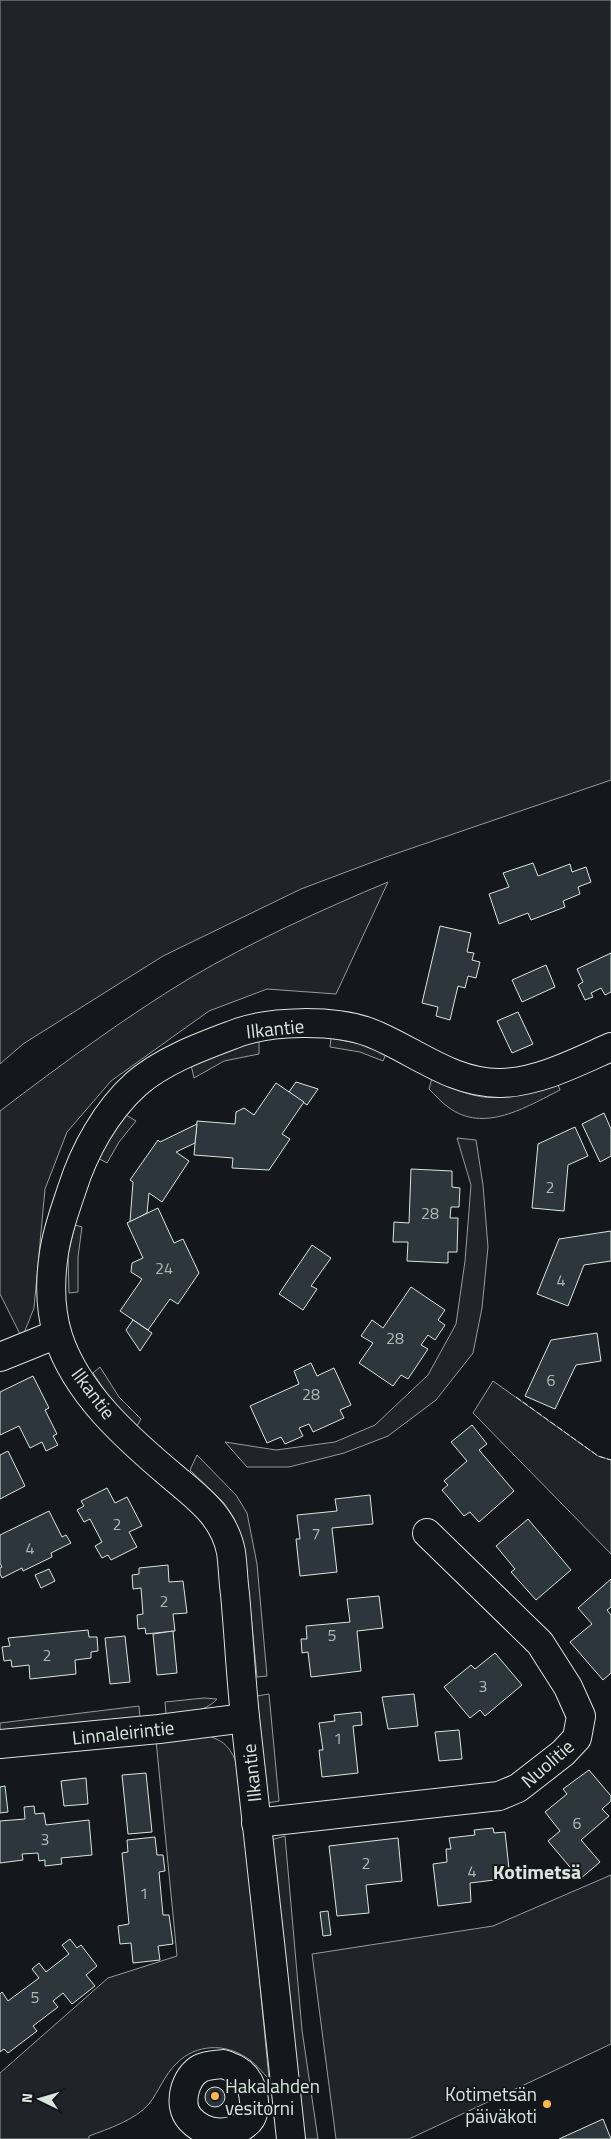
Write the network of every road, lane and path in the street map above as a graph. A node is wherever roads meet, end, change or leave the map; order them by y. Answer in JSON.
{"nodes":[{"id":1,"x":608,"y":1056,"type":"edge"},
{"id":2,"x":57,"y":1334,"type":"junction"},
{"id":3,"x":0,"y":1357,"type":"edge"},
{"id":4,"x":427,"y":1533,"type":"dead end"},
{"id":5,"x":245,"y":1718,"type":"junction"},
{"id":6,"x":0,"y":1744,"type":"edge"},
{"id":7,"x":256,"y":1823,"type":"junction"},
{"id":8,"x":251,"y":2119,"type":"dead end"},
{"id":9,"x":281,"y":2139,"type":"edge"},
{"id":10,"x":291,"y":2139,"type":"edge"}],
"edges":[{"from":1,"to":2,"type":"street","name":"Ilkantie"},
{"from":2,"to":3,"type":"street"},
{"from":2,"to":5,"type":"street","name":"Ilkantie"},
{"from":4,"to":7,"type":"street","name":"Nuolitie"},
{"from":5,"to":6,"type":"street","name":"Linnaleirintie"},
{"from":5,"to":7,"type":"street","name":"Ilkantie"},
{"from":7,"to":10,"type":"street","name":"Ilkantie"},
{"from":8,"to":9,"type":"street"}]}
